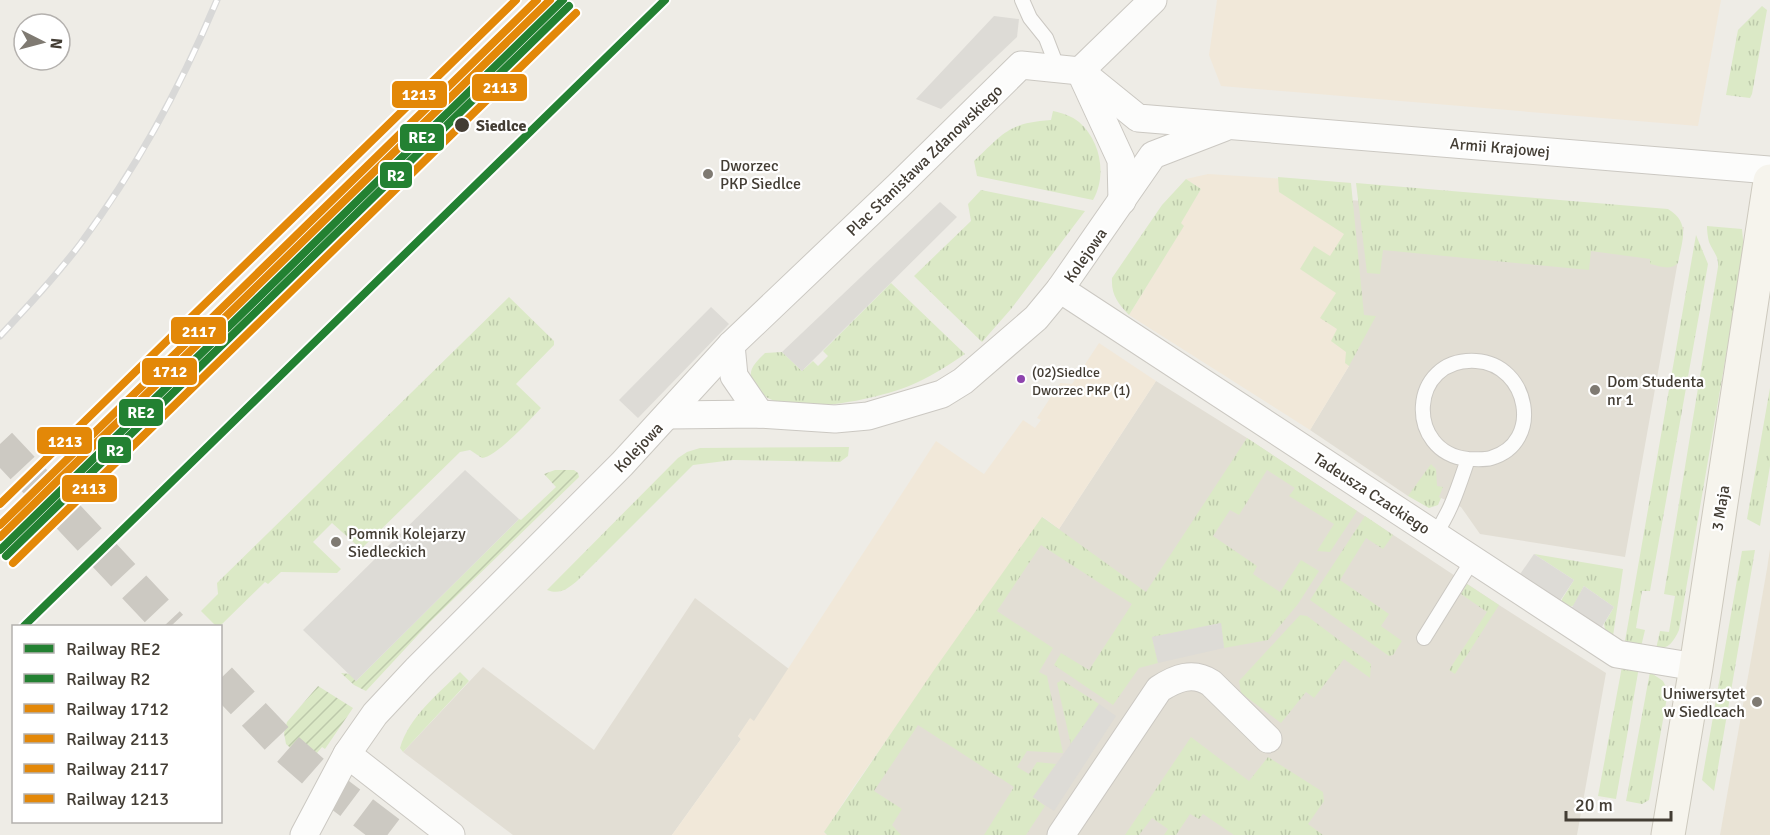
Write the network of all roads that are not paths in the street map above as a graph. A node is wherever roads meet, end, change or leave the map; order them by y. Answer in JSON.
{"nodes":[{"id":1,"x":1022,"y":0,"type":"edge"},
{"id":2,"x":1153,"y":0,"type":"edge"},
{"id":3,"x":1069,"y":70,"type":"junction"},
{"id":4,"x":1230,"y":126,"type":"junction"},
{"id":5,"x":1770,"y":170,"type":"edge"},
{"id":6,"x":1770,"y":181,"type":"edge"},
{"id":7,"x":1122,"y":201,"type":"junction"},
{"id":8,"x":1060,"y":289,"type":"junction"},
{"id":9,"x":731,"y":345,"type":"junction"},
{"id":10,"x":760,"y":414,"type":"junction"},
{"id":11,"x":668,"y":415,"type":"junction"},
{"id":12,"x":1468,"y":459,"type":"junction"},
{"id":13,"x":1435,"y":534,"type":"junction"},
{"id":14,"x":1473,"y":559,"type":"junction"},
{"id":15,"x":1424,"y":638,"type":"dead end"},
{"id":16,"x":1696,"y":667,"type":"junction"},
{"id":17,"x":1268,"y":739,"type":"dead end"},
{"id":18,"x":347,"y":754,"type":"junction"},
{"id":19,"x":313,"y":833,"type":"edge"},
{"id":20,"x":451,"y":835,"type":"edge"},
{"id":21,"x":1061,"y":835,"type":"edge"},
{"id":22,"x":1668,"y":835,"type":"edge"}],
"edges":[{"from":1,"to":3,"type":"lane"},
{"from":2,"to":3,"type":"street"},
{"from":3,"to":4,"type":"street"},
{"from":3,"to":7,"type":"street"},
{"from":3,"to":9,"type":"street","name":"Plac Stanisława Zdanowskiego"},
{"from":4,"to":5,"type":"street","name":"Armii Krajowej"},
{"from":4,"to":7,"type":"street","name":"Kolejowa"},
{"from":6,"to":16,"type":"main road","name":"3 Maja"},
{"from":7,"to":8,"type":"street","name":"Kolejowa"},
{"from":8,"to":10,"type":"street","name":"Kolejowa"},
{"from":8,"to":13,"type":"street","name":"Tadeusza Czackiego"},
{"from":9,"to":10,"type":"street"},
{"from":9,"to":11,"type":"street","name":"Plac Stanisława Zdanowskiego"},
{"from":10,"to":11,"type":"street","name":"Kolejowa"},
{"from":11,"to":18,"type":"street","name":"Kolejowa"},
{"from":12,"to":12,"type":"lane"},
{"from":12,"to":13,"type":"lane"},
{"from":13,"to":14,"type":"street","name":"Tadeusza Czackiego"},
{"from":14,"to":15,"type":"lane"},
{"from":14,"to":16,"type":"street","name":"Tadeusza Czackiego"},
{"from":16,"to":22,"type":"main road","name":"3 Maja"},
{"from":17,"to":21,"type":"street"},
{"from":18,"to":19,"type":"street","name":"Kolejowa"},
{"from":18,"to":20,"type":"street"}]}
